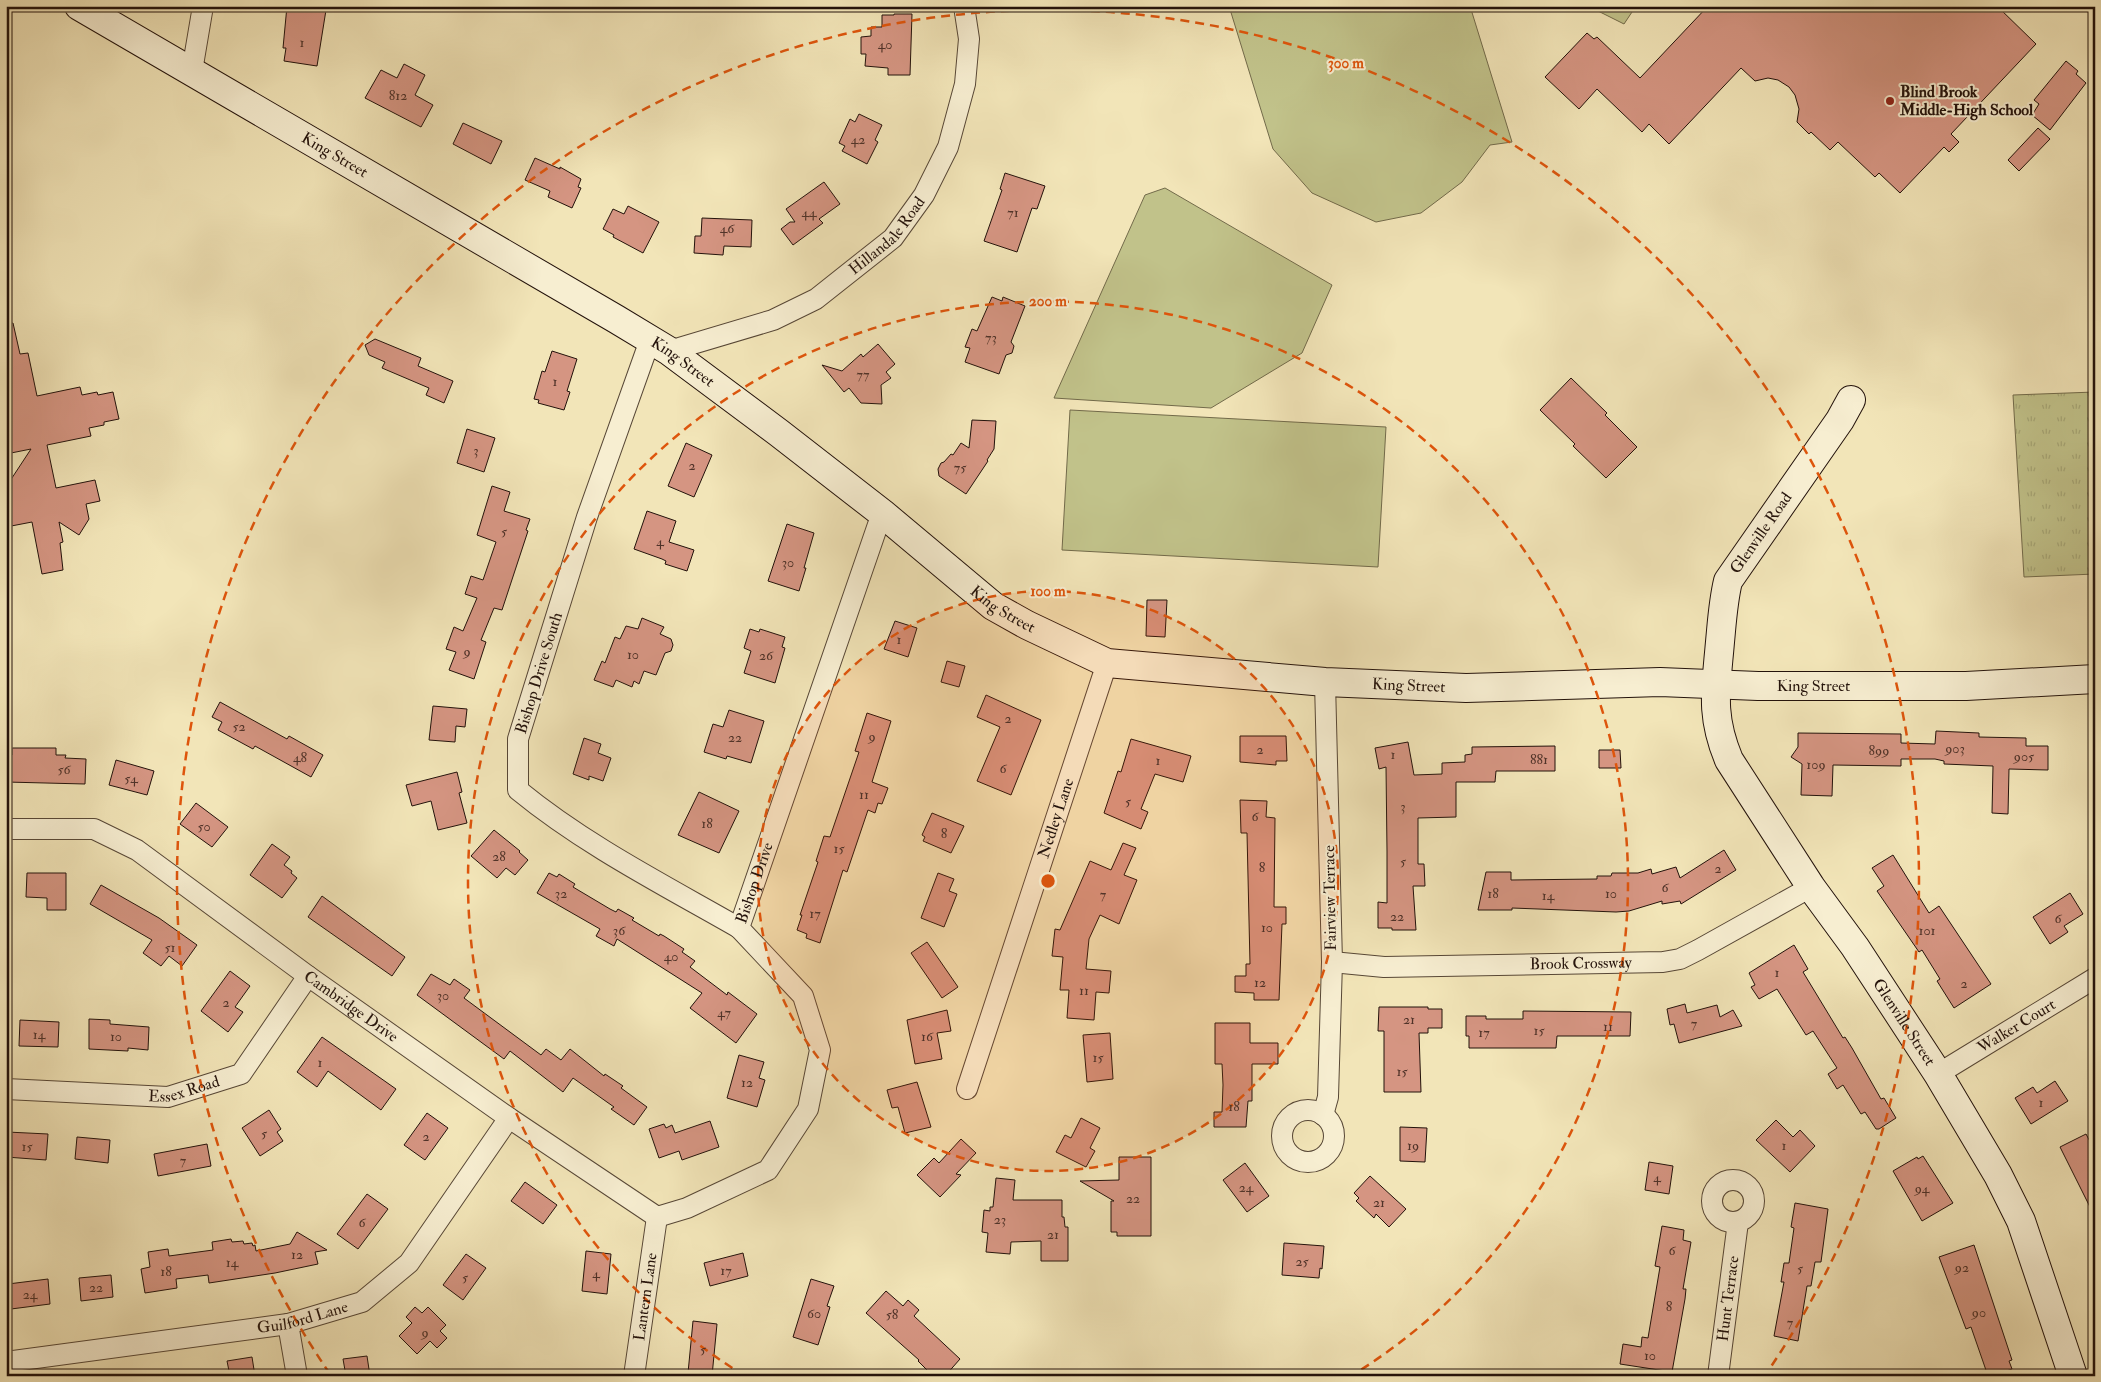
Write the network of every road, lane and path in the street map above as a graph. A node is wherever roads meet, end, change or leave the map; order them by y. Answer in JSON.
{"nodes":[{"id":1,"x":79,"y":6,"type":"edge"},
{"id":2,"x":203,"y":6,"type":"edge"},
{"id":3,"x":964,"y":6,"type":"edge"},
{"id":4,"x":192,"y":71,"type":"junction"},
{"id":5,"x":659,"y":346,"type":"junction"},
{"id":6,"x":1852,"y":400,"type":"dead end"},
{"id":7,"x":882,"y":513,"type":"junction"},
{"id":8,"x":1107,"y":663,"type":"junction"},
{"id":9,"x":2095,"y":678,"type":"edge"},
{"id":10,"x":1326,"y":682,"type":"junction"},
{"id":11,"x":1715,"y":683,"type":"junction"},
{"id":12,"x":6,"y":829,"type":"edge"},
{"id":13,"x":1811,"y":887,"type":"junction"},
{"id":14,"x":739,"y":928,"type":"junction"},
{"id":15,"x":1332,"y":962,"type":"junction"},
{"id":16,"x":308,"y":976,"type":"junction"},
{"id":17,"x":2095,"y":978,"type":"edge"},
{"id":18,"x":1938,"y":1074,"type":"junction"},
{"id":19,"x":6,"y":1089,"type":"edge"},
{"id":20,"x":967,"y":1089,"type":"dead end"},
{"id":21,"x":1323,"y":1115,"type":"dead end"},
{"id":22,"x":509,"y":1118,"type":"junction"},
{"id":23,"x":656,"y":1217,"type":"junction"},
{"id":24,"x":1738,"y":1222,"type":"dead end"},
{"id":25,"x":288,"y":1324,"type":"junction"},
{"id":26,"x":6,"y":1362,"type":"edge"},
{"id":27,"x":297,"y":1376,"type":"edge"},
{"id":28,"x":634,"y":1376,"type":"edge"},
{"id":29,"x":1718,"y":1376,"type":"edge"},
{"id":30,"x":2073,"y":1376,"type":"edge"}],
"edges":[{"from":1,"to":4,"type":"main road","name":"King Street"},
{"from":2,"to":4,"type":"street"},
{"from":3,"to":5,"type":"street","name":"Hillandale Road"},
{"from":4,"to":5,"type":"main road","name":"King Street"},
{"from":5,"to":7,"type":"main road","name":"King Street"},
{"from":5,"to":14,"type":"street","name":"Bishop Drive South"},
{"from":6,"to":11,"type":"main road","name":"Glenville Road"},
{"from":7,"to":8,"type":"main road","name":"King Street"},
{"from":7,"to":14,"type":"street","name":"Bishop Drive"},
{"from":8,"to":10,"type":"main road","name":"King Street"},
{"from":8,"to":20,"type":"street","name":"Nedley Lane"},
{"from":9,"to":11,"type":"main road","name":"King Street"},
{"from":10,"to":11,"type":"main road","name":"King Street"},
{"from":10,"to":15,"type":"street","name":"Fairview Terrace"},
{"from":11,"to":13,"type":"main road","name":"Glenville Street"},
{"from":12,"to":16,"type":"street","name":"Cambridge Drive"},
{"from":13,"to":15,"type":"street","name":"Brook Crossway"},
{"from":13,"to":18,"type":"main road","name":"Glenville Street"},
{"from":14,"to":23,"type":"street","name":"Bishop Drive"},
{"from":15,"to":21,"type":"street","name":"Fairview Terrace"},
{"from":16,"to":19,"type":"street","name":"Essex Road"},
{"from":16,"to":22,"type":"street","name":"Cambridge Drive"},
{"from":17,"to":18,"type":"street","name":"Walker Court"},
{"from":18,"to":30,"type":"main road","name":"Glenville Street"},
{"from":22,"to":23,"type":"street","name":"Cambridge Drive"},
{"from":22,"to":25,"type":"street","name":"Guilford Lane"},
{"from":23,"to":28,"type":"street","name":"Lantern Lane"},
{"from":24,"to":29,"type":"street","name":"Hunt Terrace"},
{"from":25,"to":26,"type":"street","name":"Guilford Lane"},
{"from":25,"to":27,"type":"street"}]}
